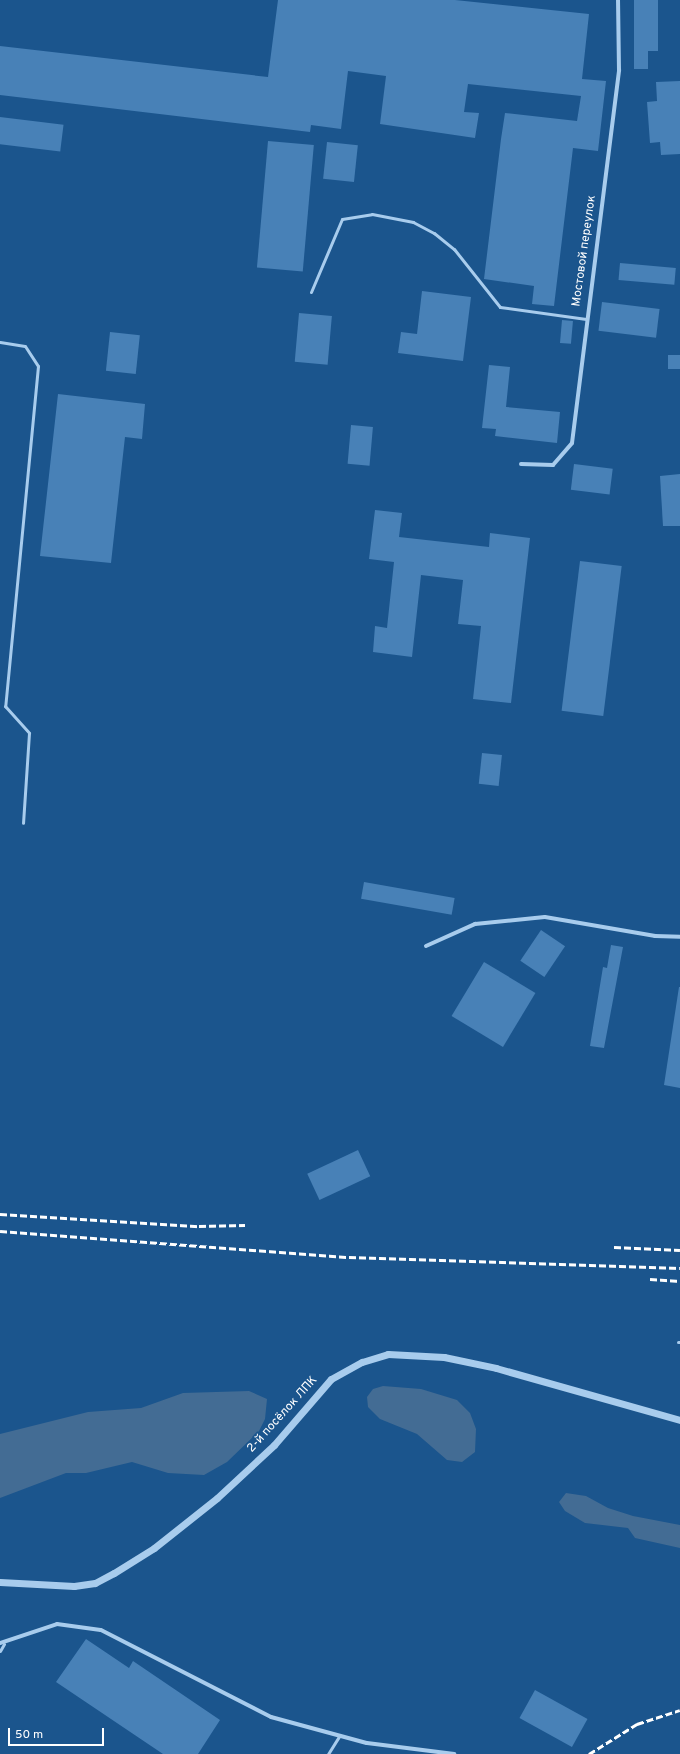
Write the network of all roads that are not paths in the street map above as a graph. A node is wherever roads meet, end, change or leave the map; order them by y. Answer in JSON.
{"nodes":[{"id":1,"x":618,"y":0,"type":"edge"},
{"id":2,"x":311,"y":292,"type":"dead end"},
{"id":3,"x":586,"y":319,"type":"junction"},
{"id":4,"x":0,"y":342,"type":"edge"},
{"id":5,"x":521,"y":464,"type":"dead end"},
{"id":6,"x":23,"y":823,"type":"dead end"},
{"id":7,"x":680,"y":937,"type":"edge"},
{"id":8,"x":426,"y":946,"type":"dead end"},
{"id":9,"x":680,"y":1420,"type":"edge"},
{"id":10,"x":0,"y":1582,"type":"edge"},
{"id":11,"x":2,"y":1643,"type":"edge"},
{"id":12,"x":0,"y":1651,"type":"edge"},
{"id":13,"x":340,"y":1735,"type":"junction"},
{"id":14,"x":328,"y":1754,"type":"edge"},
{"id":15,"x":454,"y":1754,"type":"edge"}],
"edges":[{"from":1,"to":3,"type":"street","name":"Мостовой переулок"},
{"from":2,"to":3,"type":"lane"},
{"from":3,"to":5,"type":"street","name":"Мостовой переулок"},
{"from":4,"to":6,"type":"lane"},
{"from":7,"to":8,"type":"street"},
{"from":9,"to":10,"type":"street","name":"2-й посёлок ЛПК"},
{"from":11,"to":12,"type":"lane"},
{"from":11,"to":13,"type":"street"},
{"from":13,"to":14,"type":"lane"},
{"from":13,"to":15,"type":"street"}]}
